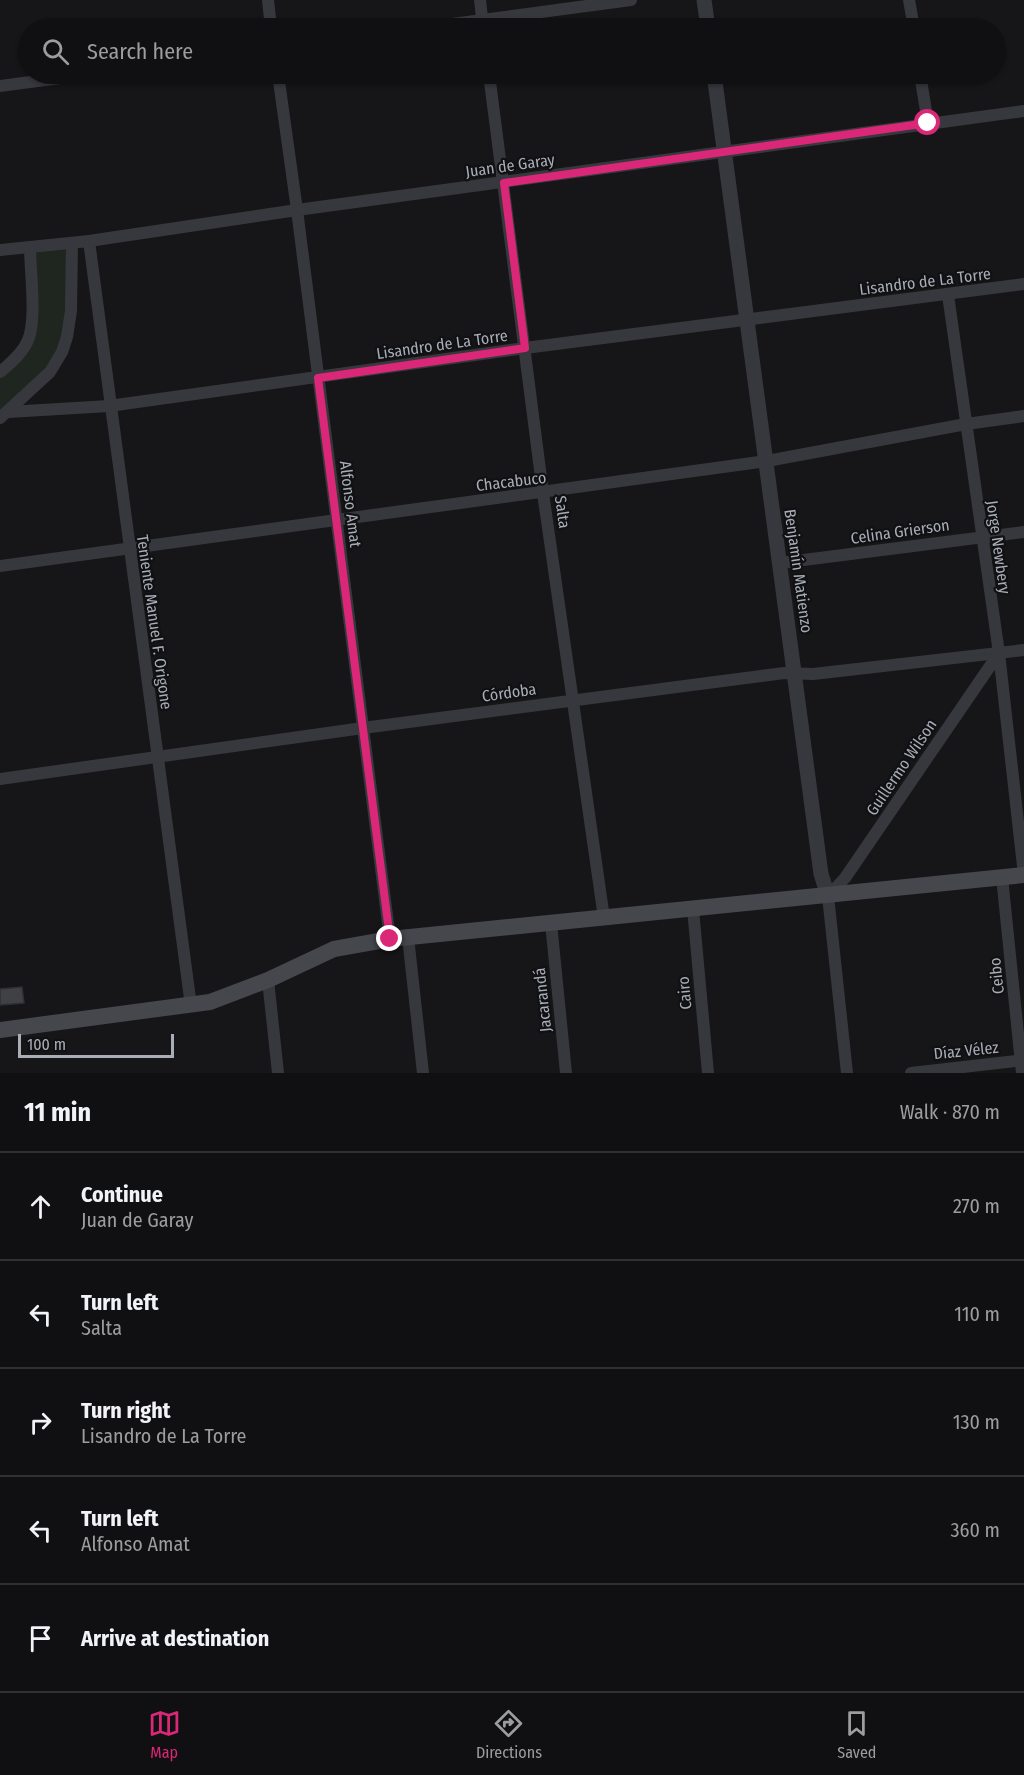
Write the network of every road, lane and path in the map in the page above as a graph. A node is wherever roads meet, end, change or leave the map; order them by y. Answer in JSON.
{"nodes":[{"id":1,"x":268,"y":0,"type":"edge"},
{"id":2,"x":480,"y":0,"type":"edge"},
{"id":3,"x":631,"y":0,"type":"edge"},
{"id":4,"x":704,"y":0,"type":"edge"},
{"id":5,"x":909,"y":0,"type":"edge"},
{"id":6,"x":271,"y":18,"type":"edge"},
{"id":7,"x":482,"y":18,"type":"edge"},
{"id":8,"x":520,"y":18,"type":"edge"},
{"id":9,"x":707,"y":18,"type":"edge"},
{"id":10,"x":912,"y":18,"type":"edge"},
{"id":11,"x":18,"y":84,"type":"edge"},
{"id":12,"x":279,"y":84,"type":"edge"},
{"id":13,"x":490,"y":84,"type":"edge"},
{"id":14,"x":716,"y":84,"type":"edge"},
{"id":15,"x":922,"y":84,"type":"edge"},
{"id":16,"x":0,"y":86,"type":"edge"},
{"id":17,"x":1024,"y":111,"type":"edge"},
{"id":18,"x":928,"y":123,"type":"junction"},
{"id":19,"x":726,"y":151,"type":"junction"},
{"id":20,"x":504,"y":183,"type":"junction"},
{"id":21,"x":297,"y":210,"type":"junction"},
{"id":22,"x":89,"y":241,"type":"junction"},
{"id":23,"x":72,"y":243,"type":"junction"},
{"id":24,"x":30,"y":247,"type":"junction"},
{"id":25,"x":0,"y":250,"type":"edge"},
{"id":26,"x":1024,"y":284,"type":"edge"},
{"id":27,"x":948,"y":295,"type":"junction"},
{"id":28,"x":748,"y":319,"type":"junction"},
{"id":29,"x":525,"y":348,"type":"junction"},
{"id":30,"x":0,"y":372,"type":"edge"},
{"id":31,"x":318,"y":378,"type":"junction"},
{"id":32,"x":109,"y":406,"type":"junction"},
{"id":33,"x":4,"y":415,"type":"edge"},
{"id":34,"x":1024,"y":416,"type":"edge"},
{"id":35,"x":966,"y":424,"type":"junction"},
{"id":36,"x":766,"y":461,"type":"junction"},
{"id":37,"x":543,"y":493,"type":"junction"},
{"id":38,"x":336,"y":520,"type":"junction"},
{"id":39,"x":1024,"y":532,"type":"edge"},
{"id":40,"x":981,"y":537,"type":"junction"},
{"id":41,"x":129,"y":550,"type":"junction"},
{"id":42,"x":780,"y":563,"type":"junction"},
{"id":43,"x":0,"y":566,"type":"edge"},
{"id":44,"x":1024,"y":650,"type":"edge"},
{"id":45,"x":999,"y":653,"type":"junction"},
{"id":46,"x":795,"y":673,"type":"junction"},
{"id":47,"x":574,"y":700,"type":"junction"},
{"id":48,"x":363,"y":728,"type":"junction"},
{"id":49,"x":157,"y":758,"type":"junction"},
{"id":50,"x":0,"y":779,"type":"edge"},
{"id":51,"x":1024,"y":875,"type":"edge"},
{"id":52,"x":1002,"y":877,"type":"junction"},
{"id":53,"x":828,"y":896,"type":"junction"},
{"id":54,"x":693,"y":909,"type":"junction"},
{"id":55,"x":604,"y":918,"type":"junction"},
{"id":56,"x":551,"y":923,"type":"junction"},
{"id":57,"x":408,"y":937,"type":"junction"},
{"id":58,"x":390,"y":939,"type":"junction"},
{"id":59,"x":268,"y":980,"type":"junction"},
{"id":60,"x":191,"y":1006,"type":"junction"},
{"id":61,"x":0,"y":1030,"type":"edge"},
{"id":62,"x":1022,"y":1065,"type":"edge"},
{"id":63,"x":278,"y":1073,"type":"edge"},
{"id":64,"x":423,"y":1073,"type":"edge"},
{"id":65,"x":566,"y":1073,"type":"edge"},
{"id":66,"x":708,"y":1073,"type":"edge"},
{"id":67,"x":847,"y":1073,"type":"edge"},
{"id":68,"x":911,"y":1073,"type":"edge"}],
"edges":[{"from":1,"to":6,"type":"street"},
{"from":2,"to":7,"type":"street"},
{"from":3,"to":8,"type":"street"},
{"from":4,"to":9,"type":"street"},
{"from":5,"to":10,"type":"street"},
{"from":11,"to":16,"type":"street"},
{"from":12,"to":21,"type":"street","name":"Alfonso Amat"},
{"from":13,"to":20,"type":"street","name":"Salta"},
{"from":14,"to":19,"type":"street","name":"Benjamín Matienzo"},
{"from":15,"to":18,"type":"street"},
{"from":17,"to":18,"type":"street","name":"Juan de Garay"},
{"from":18,"to":19,"type":"street","name":"Juan de Garay"},
{"from":19,"to":20,"type":"street","name":"Juan de Garay"},
{"from":19,"to":28,"type":"street","name":"Benjamín Matienzo"},
{"from":20,"to":21,"type":"street","name":"Juan de Garay"},
{"from":20,"to":29,"type":"street","name":"Salta"},
{"from":21,"to":22,"type":"street","name":"Juan de Garay"},
{"from":21,"to":31,"type":"street","name":"Alfonso Amat"},
{"from":22,"to":23,"type":"street","name":"Juan de Garay"},
{"from":22,"to":32,"type":"street","name":"Teniente Manuel F. Origone"},
{"from":23,"to":24,"type":"street","name":"Juan de Garay"},
{"from":23,"to":33,"type":"street"},
{"from":24,"to":25,"type":"street","name":"Juan de Garay"},
{"from":24,"to":30,"type":"street"},
{"from":26,"to":27,"type":"street","name":"Lisandro de La Torre"},
{"from":27,"to":28,"type":"street","name":"Lisandro de La Torre"},
{"from":27,"to":35,"type":"street","name":"Jorge Newbery"},
{"from":28,"to":29,"type":"street","name":"Lisandro de La Torre"},
{"from":28,"to":36,"type":"street","name":"Benjamín Matienzo"},
{"from":29,"to":31,"type":"street","name":"Lisandro de La Torre"},
{"from":29,"to":37,"type":"street","name":"Salta"},
{"from":31,"to":32,"type":"street","name":"Lisandro de La Torre"},
{"from":31,"to":38,"type":"street","name":"Alfonso Amat"},
{"from":32,"to":33,"type":"street","name":"Lisandro de La Torre"},
{"from":32,"to":41,"type":"street","name":"Teniente Manuel F. Origone"},
{"from":34,"to":35,"type":"street","name":"Chacabuco"},
{"from":35,"to":36,"type":"street","name":"Chacabuco"},
{"from":35,"to":40,"type":"street","name":"Jorge Newbery"},
{"from":36,"to":37,"type":"street","name":"Chacabuco"},
{"from":36,"to":42,"type":"street","name":"Benjamín Matienzo"},
{"from":37,"to":38,"type":"street","name":"Chacabuco"},
{"from":37,"to":47,"type":"street","name":"Salta"},
{"from":38,"to":41,"type":"street","name":"Chacabuco"},
{"from":38,"to":48,"type":"street","name":"Alfonso Amat"},
{"from":39,"to":40,"type":"street","name":"Celina Grierson"},
{"from":40,"to":42,"type":"street","name":"Celina Grierson"},
{"from":40,"to":45,"type":"street","name":"Jorge Newbery"},
{"from":41,"to":43,"type":"street","name":"Chacabuco"},
{"from":41,"to":49,"type":"street","name":"Teniente Manuel F. Origone"},
{"from":42,"to":46,"type":"street","name":"Benjamín Matienzo"},
{"from":44,"to":45,"type":"street","name":"Córdoba"},
{"from":45,"to":46,"type":"street","name":"Córdoba"},
{"from":45,"to":51,"type":"street","name":"Jorge Newbery"},
{"from":45,"to":53,"type":"street","name":"Guillermo Wilson"},
{"from":46,"to":47,"type":"street","name":"Córdoba"},
{"from":46,"to":53,"type":"street","name":"Benjamín Matienzo"},
{"from":47,"to":48,"type":"street","name":"Córdoba"},
{"from":47,"to":55,"type":"street","name":"Salta"},
{"from":48,"to":49,"type":"street","name":"Córdoba"},
{"from":48,"to":58,"type":"street","name":"Alfonso Amat"},
{"from":49,"to":50,"type":"street","name":"Córdoba"},
{"from":49,"to":60,"type":"street","name":"Teniente Manuel F. Origone"},
{"from":51,"to":52,"type":"main road"},
{"from":52,"to":53,"type":"main road"},
{"from":52,"to":62,"type":"street","name":"Ceibo"},
{"from":53,"to":54,"type":"main road"},
{"from":53,"to":67,"type":"street","name":"Benjamín Matienzo"},
{"from":54,"to":55,"type":"main road"},
{"from":54,"to":66,"type":"street","name":"Cairo"},
{"from":55,"to":56,"type":"main road"},
{"from":56,"to":57,"type":"main road"},
{"from":56,"to":65,"type":"street","name":"Jacarandá"},
{"from":57,"to":58,"type":"main road"},
{"from":57,"to":64,"type":"street"},
{"from":58,"to":59,"type":"main road"},
{"from":59,"to":60,"type":"main road"},
{"from":59,"to":63,"type":"street"},
{"from":60,"to":61,"type":"main road"},
{"from":62,"to":68,"type":"street","name":"Díaz Vélez"}]}
